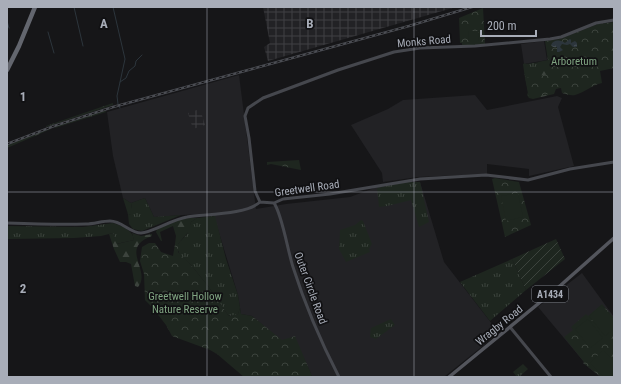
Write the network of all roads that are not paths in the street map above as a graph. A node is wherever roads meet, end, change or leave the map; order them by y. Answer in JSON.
{"nodes":[{"id":1,"x":35,"y":7,"type":"edge"},
{"id":2,"x":614,"y":20,"type":"edge"},
{"id":3,"x":7,"y":70,"type":"edge"},
{"id":4,"x":614,"y":162,"type":"edge"},
{"id":5,"x":260,"y":202,"type":"junction"},
{"id":6,"x":274,"y":203,"type":"junction"},
{"id":7,"x":7,"y":223,"type":"edge"},
{"id":8,"x":614,"y":238,"type":"edge"},
{"id":9,"x":510,"y":327,"type":"junction"},
{"id":10,"x":339,"y":377,"type":"edge"},
{"id":11,"x":449,"y":377,"type":"edge"},
{"id":12,"x":551,"y":377,"type":"edge"}],
"edges":[{"from":1,"to":3,"type":"highway"},
{"from":2,"to":5,"type":"main road","name":"Monks Road"},
{"from":4,"to":6,"type":"main road","name":"Greetwell Road"},
{"from":5,"to":6,"type":"main road","name":"Greetwell Road"},
{"from":5,"to":7,"type":"main road","name":"Greetwell Road"},
{"from":6,"to":10,"type":"main road","name":"Outer Circle Road"},
{"from":8,"to":9,"type":"main road","name":"Wragby Road","number":"A1434"},
{"from":9,"to":11,"type":"main road","name":"Wragby Road","number":"A1434"},
{"from":9,"to":12,"type":"main road"}]}
